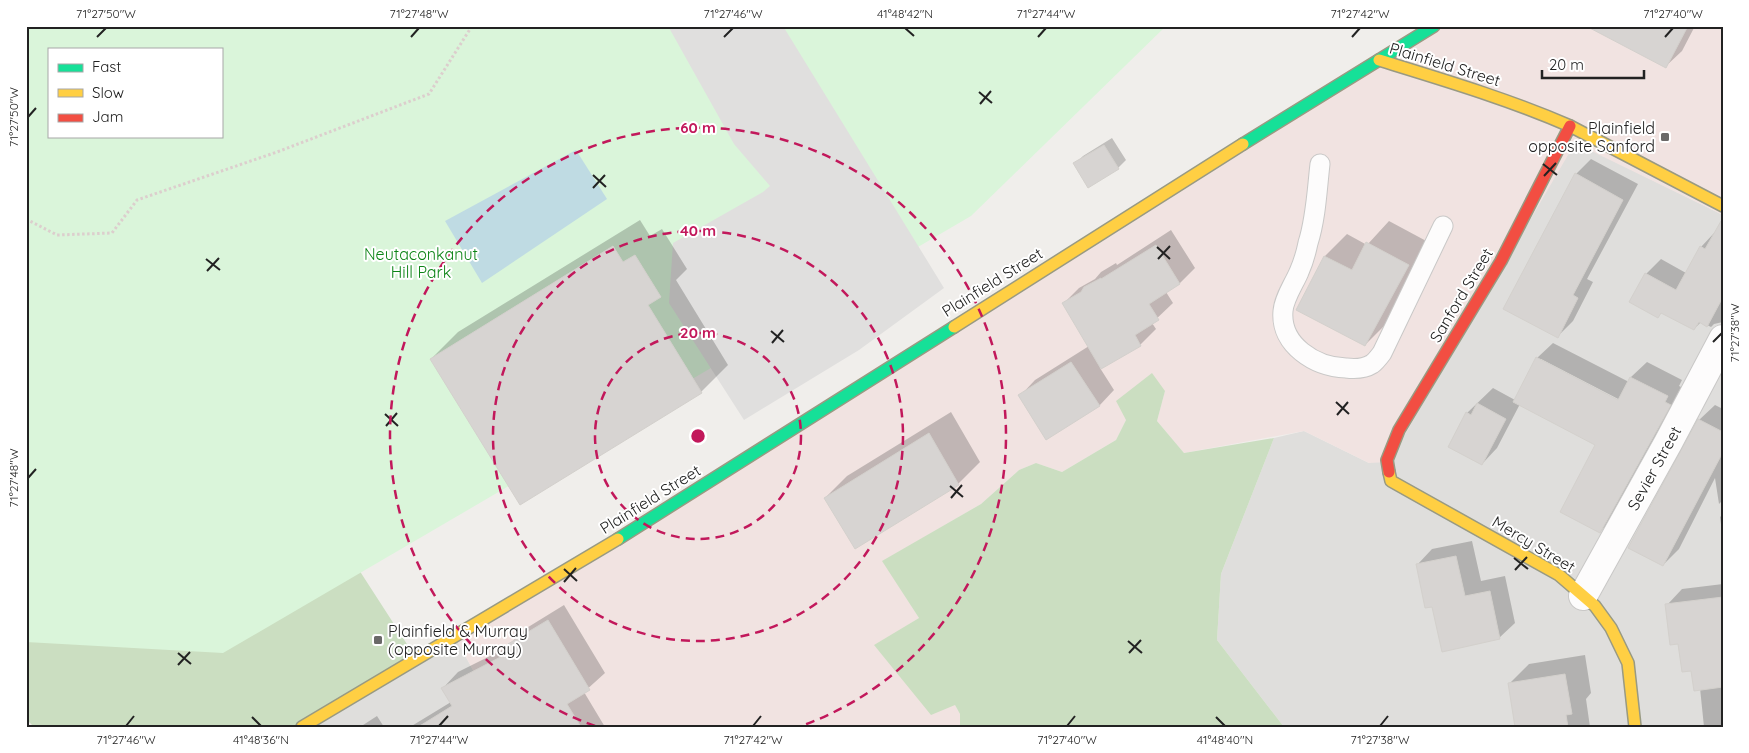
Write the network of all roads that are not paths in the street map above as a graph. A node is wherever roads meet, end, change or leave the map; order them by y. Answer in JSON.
{"nodes":[{"id":1,"x":1434,"y":26,"type":"edge"},
{"id":2,"x":1379,"y":60,"type":"junction"},
{"id":3,"x":1570,"y":126,"type":"junction"},
{"id":4,"x":1320,"y":164,"type":"dead end"},
{"id":5,"x":1723,"y":206,"type":"edge"},
{"id":6,"x":1443,"y":226,"type":"dead end"},
{"id":7,"x":1723,"y":339,"type":"edge"},
{"id":8,"x":1391,"y":481,"type":"joint"},
{"id":9,"x":1583,"y":596,"type":"junction"},
{"id":10,"x":302,"y":727,"type":"edge"},
{"id":11,"x":1635,"y":727,"type":"edge"}],
"edges":[{"from":1,"to":2,"type":"main road"},
{"from":2,"to":3,"type":"main road","name":"Plainfield Street"},
{"from":2,"to":10,"type":"main road","name":"Plainfield Street"},
{"from":3,"to":5,"type":"main road","name":"Plainfield Street"},
{"from":3,"to":8,"type":"main road","name":"Sanford Street"},
{"from":4,"to":6,"type":"lane"},
{"from":7,"to":9,"type":"street","name":"Sevier Street"},
{"from":8,"to":9,"type":"main road","name":"Mercy Street"},
{"from":9,"to":11,"type":"main road","name":"Mercy Street"}]}
